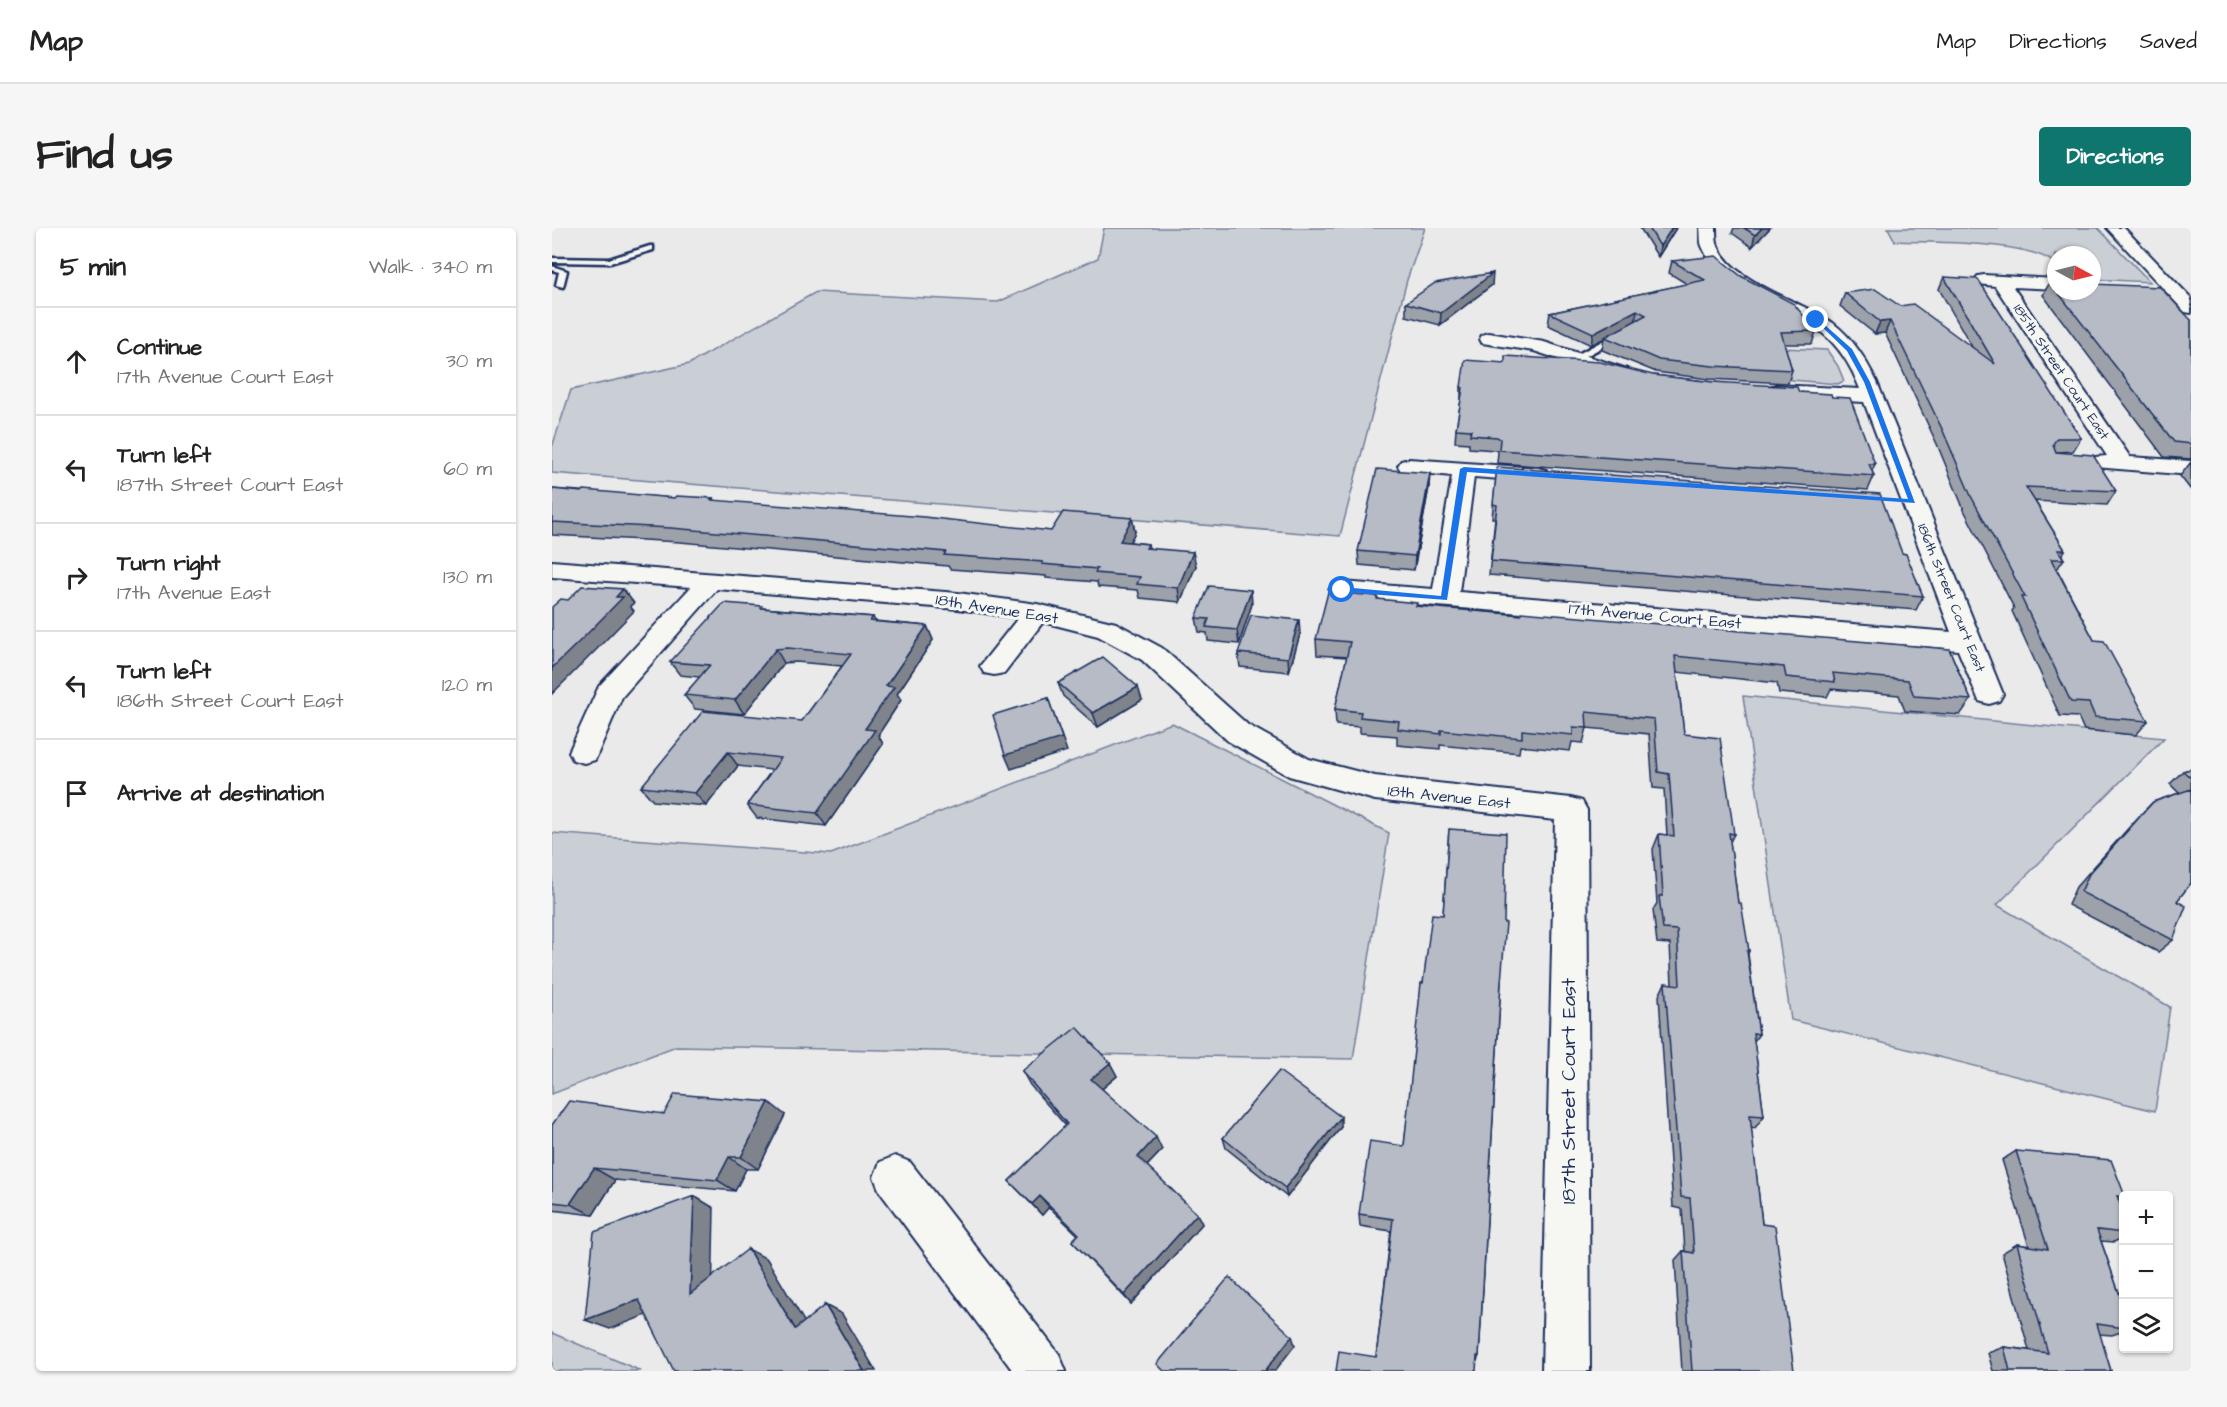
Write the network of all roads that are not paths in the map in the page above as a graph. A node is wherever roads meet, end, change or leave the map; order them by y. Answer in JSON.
{"nodes":[{"id":1,"x":1708,"y":228,"type":"edge"},
{"id":2,"x":2115,"y":228,"type":"edge"},
{"id":3,"x":650,"y":248,"type":"dead end"},
{"id":4,"x":552,"y":260,"type":"edge"},
{"id":5,"x":552,"y":268,"type":"edge"},
{"id":6,"x":1965,"y":279,"type":"edge"},
{"id":7,"x":2000,"y":281,"type":"junction"},
{"id":8,"x":2047,"y":284,"type":"edge"},
{"id":9,"x":560,"y":285,"type":"dead end"},
{"id":10,"x":2144,"y":288,"type":"edge"},
{"id":11,"x":2174,"y":290,"type":"junction"},
{"id":12,"x":2191,"y":308,"type":"edge"},
{"id":13,"x":1627,"y":331,"type":"edge"},
{"id":14,"x":1489,"y":339,"type":"dead end"},
{"id":15,"x":1574,"y":359,"type":"junction"},
{"id":16,"x":1639,"y":377,"type":"edge"},
{"id":17,"x":1755,"y":390,"type":"edge"},
{"id":18,"x":1871,"y":396,"type":"junction"},
{"id":19,"x":2079,"y":460,"type":"edge"},
{"id":20,"x":2123,"y":464,"type":"junction"},
{"id":21,"x":1409,"y":466,"type":"dead end"},
{"id":22,"x":2191,"y":468,"type":"edge"},
{"id":23,"x":1464,"y":469,"type":"junction"},
{"id":24,"x":1558,"y":476,"type":"edge"},
{"id":25,"x":1889,"y":500,"type":"dead end"},
{"id":26,"x":1913,"y":502,"type":"junction"},
{"id":27,"x":552,"y":569,"type":"edge"},
{"id":28,"x":711,"y":580,"type":"junction"},
{"id":29,"x":1342,"y":590,"type":"dead end"},
{"id":30,"x":1444,"y":598,"type":"junction"},
{"id":31,"x":1037,"y":612,"type":"junction"},
{"id":32,"x":1968,"y":642,"type":"junction"},
{"id":33,"x":994,"y":666,"type":"dead end"},
{"id":34,"x":1989,"y":694,"type":"dead end"},
{"id":35,"x":584,"y":752,"type":"dead end"},
{"id":36,"x":1571,"y":810,"type":"joint"},
{"id":37,"x":895,"y":1177,"type":"dead end"},
{"id":38,"x":1042,"y":1371,"type":"edge"},
{"id":39,"x":1566,"y":1371,"type":"edge"}],
"edges":[{"from":1,"to":18,"type":"street","name":"186th Street Court East"},
{"from":2,"to":11,"type":"street"},
{"from":3,"to":4,"type":"lane"},
{"from":5,"to":9,"type":"lane"},
{"from":6,"to":7,"type":"street"},
{"from":7,"to":8,"type":"street"},
{"from":7,"to":20,"type":"street","name":"185th Street Court East"},
{"from":10,"to":11,"type":"street"},
{"from":11,"to":12,"type":"street"},
{"from":13,"to":15,"type":"lane"},
{"from":14,"to":15,"type":"street"},
{"from":15,"to":16,"type":"street"},
{"from":17,"to":18,"type":"street"},
{"from":18,"to":26,"type":"street","name":"186th Street Court East"},
{"from":19,"to":20,"type":"street"},
{"from":20,"to":22,"type":"street"},
{"from":21,"to":23,"type":"street"},
{"from":23,"to":24,"type":"street"},
{"from":23,"to":30,"type":"street"},
{"from":25,"to":26,"type":"street"},
{"from":26,"to":32,"type":"street","name":"186th Street Court East"},
{"from":27,"to":28,"type":"street","name":"18th Avenue East"},
{"from":28,"to":31,"type":"street","name":"18th Avenue East"},
{"from":28,"to":35,"type":"street"},
{"from":29,"to":30,"type":"street","name":"17th Avenue Court East"},
{"from":30,"to":32,"type":"street","name":"17th Avenue Court East"},
{"from":31,"to":33,"type":"street"},
{"from":31,"to":36,"type":"street","name":"18th Avenue East"},
{"from":32,"to":34,"type":"street","name":"186th Street Court East"},
{"from":36,"to":39,"type":"street","name":"187th Street Court East"},
{"from":37,"to":38,"type":"street"}]}
